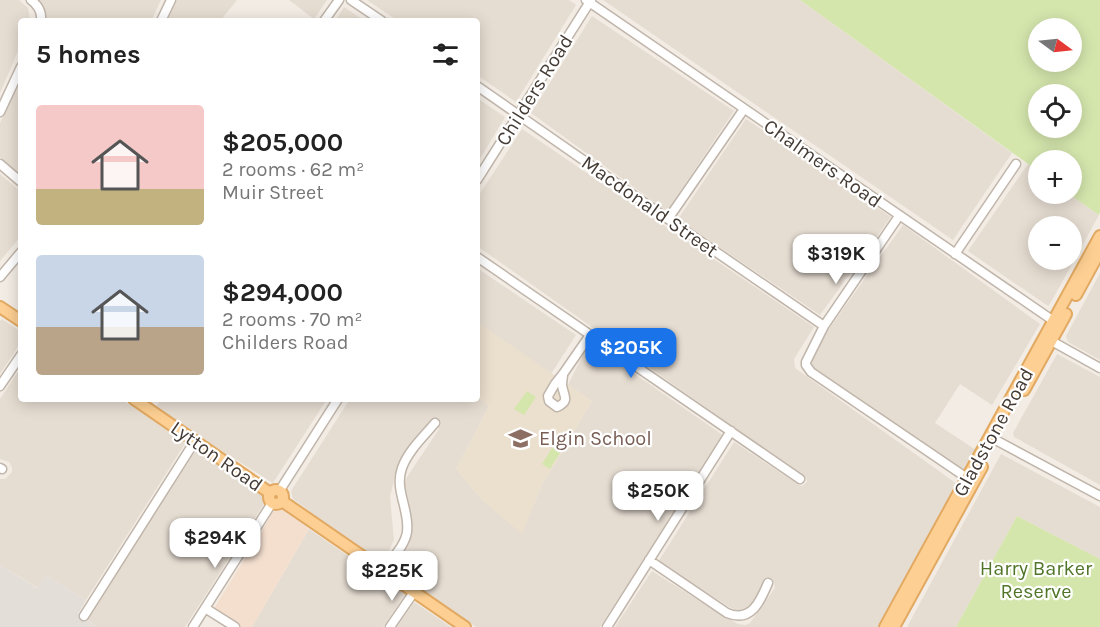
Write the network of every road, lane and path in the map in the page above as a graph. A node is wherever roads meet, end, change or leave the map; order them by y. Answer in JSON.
{"nodes":[{"id":1,"x":31,"y":0,"type":"edge"},
{"id":2,"x":171,"y":0,"type":"edge"},
{"id":3,"x":339,"y":0,"type":"edge"},
{"id":4,"x":351,"y":0,"type":"edge"},
{"id":5,"x":589,"y":1,"type":"edge"},
{"id":6,"x":41,"y":18,"type":"edge"},
{"id":7,"x":162,"y":18,"type":"edge"},
{"id":8,"x":326,"y":18,"type":"edge"},
{"id":9,"x":378,"y":18,"type":"edge"},
{"id":10,"x":18,"y":73,"type":"edge"},
{"id":11,"x":480,"y":89,"type":"edge"},
{"id":12,"x":744,"y":109,"type":"junction"},
{"id":13,"x":0,"y":112,"type":"edge"},
{"id":14,"x":518,"y":115,"type":"junction"},
{"id":15,"x":0,"y":164,"type":"edge"},
{"id":16,"x":1016,"y":164,"type":"dead end"},
{"id":17,"x":480,"y":175,"type":"edge"},
{"id":18,"x":18,"y":179,"type":"edge"},
{"id":19,"x":899,"y":216,"type":"junction"},
{"id":20,"x":668,"y":219,"type":"junction"},
{"id":21,"x":1100,"y":236,"type":"edge"},
{"id":22,"x":1100,"y":251,"type":"edge"},
{"id":23,"x":955,"y":254,"type":"junction"},
{"id":24,"x":18,"y":256,"type":"edge"},
{"id":25,"x":480,"y":259,"type":"edge"},
{"id":26,"x":0,"y":277,"type":"edge"},
{"id":27,"x":0,"y":307,"type":"edge"},
{"id":28,"x":18,"y":319,"type":"edge"},
{"id":29,"x":1056,"y":323,"type":"junction"},
{"id":30,"x":824,"y":326,"type":"junction"},
{"id":31,"x":590,"y":335,"type":"junction"},
{"id":32,"x":1048,"y":339,"type":"junction"},
{"id":33,"x":18,"y":359,"type":"edge"},
{"id":34,"x":1100,"y":368,"type":"edge"},
{"id":35,"x":563,"y":374,"type":"dead end"},
{"id":36,"x":0,"y":386,"type":"edge"},
{"id":37,"x":142,"y":402,"type":"edge"},
{"id":38,"x":336,"y":402,"type":"edge"},
{"id":39,"x":435,"y":423,"type":"dead end"},
{"id":40,"x":731,"y":431,"type":"junction"},
{"id":41,"x":993,"y":438,"type":"junction"},
{"id":42,"x":195,"y":441,"type":"junction"},
{"id":43,"x":800,"y":479,"type":"dead end"},
{"id":44,"x":971,"y":480,"type":"junction"},
{"id":45,"x":1100,"y":496,"type":"edge"},
{"id":46,"x":276,"y":497,"type":"junction"},
{"id":47,"x":649,"y":560,"type":"junction"},
{"id":48,"x":383,"y":571,"type":"junction"},
{"id":49,"x":768,"y":583,"type":"dead end"},
{"id":50,"x":414,"y":592,"type":"junction"},
{"id":51,"x":205,"y":608,"type":"junction"},
{"id":52,"x":84,"y":616,"type":"dead end"},
{"id":53,"x":193,"y":627,"type":"edge"},
{"id":54,"x":235,"y":627,"type":"edge"},
{"id":55,"x":390,"y":627,"type":"edge"},
{"id":56,"x":465,"y":627,"type":"edge"},
{"id":57,"x":607,"y":627,"type":"edge"},
{"id":58,"x":885,"y":627,"type":"edge"},
{"id":59,"x":894,"y":627,"type":"edge"}],
"edges":[{"from":1,"to":6,"type":"street"},
{"from":2,"to":7,"type":"street"},
{"from":3,"to":8,"type":"street"},
{"from":4,"to":9,"type":"street"},
{"from":5,"to":12,"type":"street","name":"Chalmers Road"},
{"from":5,"to":14,"type":"street","name":"Childers Road"},
{"from":10,"to":13,"type":"street"},
{"from":11,"to":14,"type":"street","name":"Macdonald Street"},
{"from":12,"to":19,"type":"street","name":"Chalmers Road"},
{"from":12,"to":20,"type":"street"},
{"from":14,"to":17,"type":"street","name":"Childers Road"},
{"from":14,"to":20,"type":"street","name":"Macdonald Street"},
{"from":15,"to":18,"type":"street"},
{"from":16,"to":23,"type":"street"},
{"from":19,"to":23,"type":"street","name":"Chalmers Road"},
{"from":19,"to":30,"type":"street"},
{"from":20,"to":30,"type":"street","name":"Macdonald Street"},
{"from":21,"to":29,"type":"main road","name":"Gladstone Road"},
{"from":22,"to":29,"type":"main road","name":"Gladstone Road"},
{"from":23,"to":29,"type":"street","name":"Chalmers Road"},
{"from":24,"to":26,"type":"street"},
{"from":25,"to":31,"type":"street"},
{"from":27,"to":28,"type":"main road"},
{"from":29,"to":32,"type":"main road","name":"Gladstone Road"},
{"from":30,"to":44,"type":"street"},
{"from":31,"to":35,"type":"street"},
{"from":31,"to":40,"type":"street"},
{"from":32,"to":34,"type":"street"},
{"from":32,"to":41,"type":"main road","name":"Gladstone Road"},
{"from":33,"to":36,"type":"street"},
{"from":37,"to":42,"type":"main road","name":"Lytton Road"},
{"from":38,"to":46,"type":"street"},
{"from":39,"to":48,"type":"street"},
{"from":40,"to":43,"type":"street"},
{"from":40,"to":47,"type":"street"},
{"from":41,"to":44,"type":"main road","name":"Gladstone Road"},
{"from":41,"to":45,"type":"street"},
{"from":42,"to":46,"type":"main road","name":"Lytton Road"},
{"from":42,"to":52,"type":"street"},
{"from":44,"to":58,"type":"main road","name":"Gladstone Road"},
{"from":44,"to":59,"type":"main road","name":"Gladstone Road"},
{"from":46,"to":48,"type":"main road","name":"Lytton Road"},
{"from":46,"to":51,"type":"street"},
{"from":47,"to":49,"type":"street"},
{"from":47,"to":57,"type":"street"},
{"from":48,"to":50,"type":"main road","name":"Lytton Road"},
{"from":50,"to":55,"type":"street"},
{"from":50,"to":56,"type":"main road","name":"Lytton Road"},
{"from":51,"to":53,"type":"street"},
{"from":51,"to":54,"type":"street"}]}
